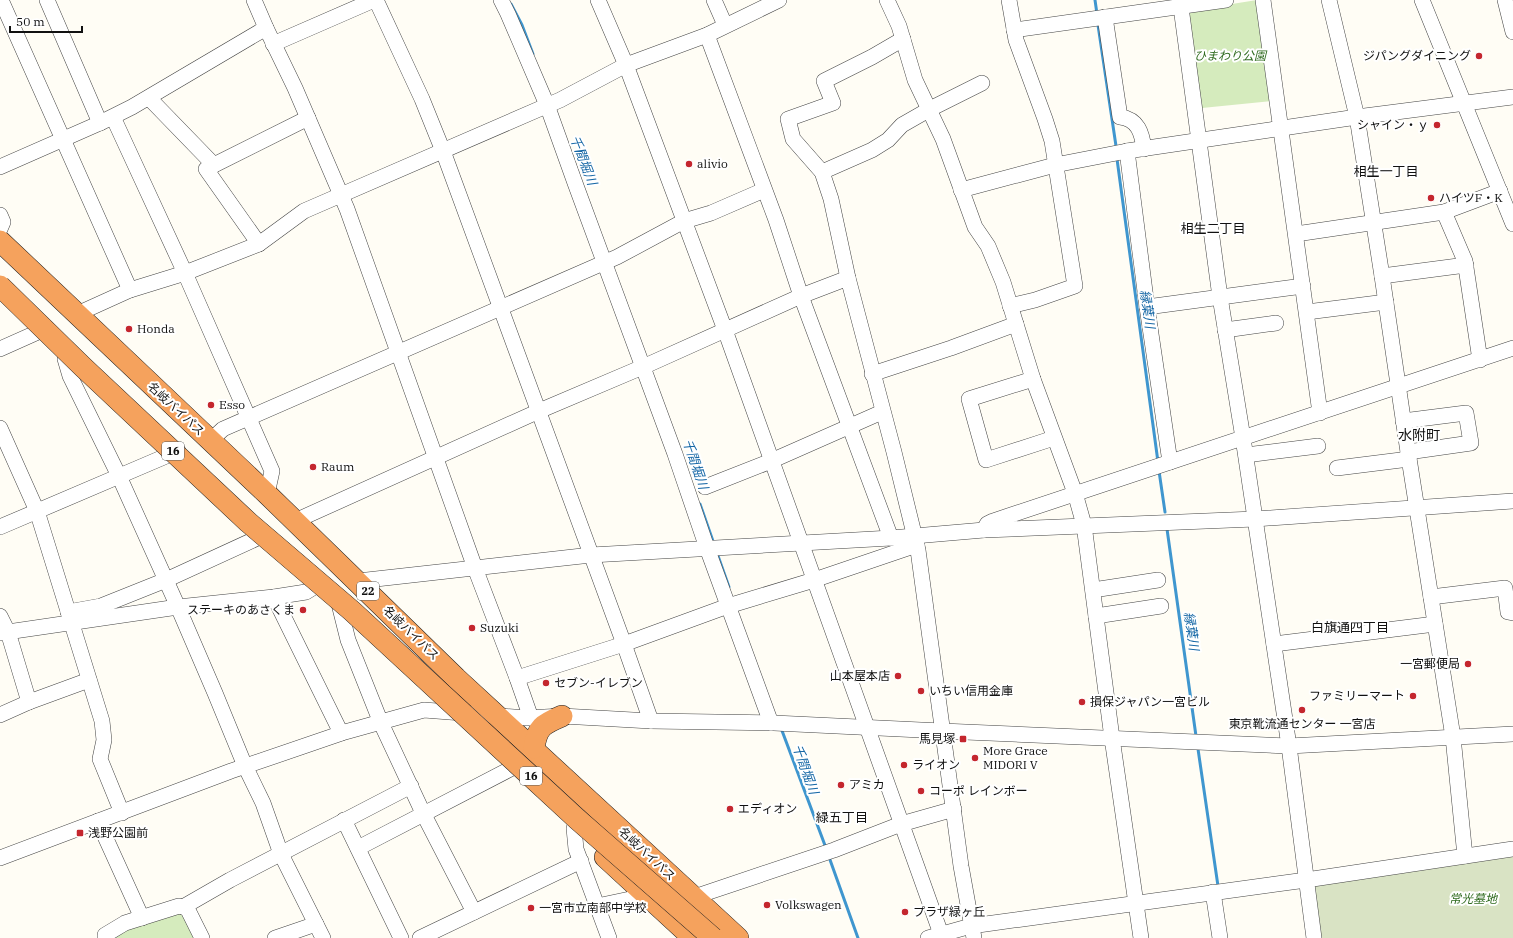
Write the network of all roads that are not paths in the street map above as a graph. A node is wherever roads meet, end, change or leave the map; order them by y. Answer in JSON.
{"nodes":[{"id":1,"x":1,"y":0,"type":"edge"},
{"id":2,"x":47,"y":0,"type":"edge"},
{"id":3,"x":254,"y":0,"type":"edge"},
{"id":4,"x":375,"y":0,"type":"edge"},
{"id":5,"x":501,"y":0,"type":"edge"},
{"id":6,"x":598,"y":0,"type":"edge"},
{"id":7,"x":714,"y":0,"type":"edge"},
{"id":8,"x":779,"y":0,"type":"edge"},
{"id":9,"x":887,"y":0,"type":"edge"},
{"id":10,"x":1009,"y":0,"type":"edge"},
{"id":11,"x":1226,"y":0,"type":"edge"},
{"id":12,"x":1263,"y":0,"type":"edge"},
{"id":13,"x":1329,"y":0,"type":"edge"},
{"id":14,"x":1422,"y":0,"type":"edge"},
{"id":15,"x":1505,"y":0,"type":"edge"},
{"id":16,"x":1181,"y":3,"type":"edge"},
{"id":17,"x":1105,"y":17,"type":"junction"},
{"id":18,"x":725,"y":26,"type":"junction"},
{"id":19,"x":266,"y":28,"type":"junction"},
{"id":20,"x":1014,"y":30,"type":"junction"},
{"id":21,"x":1513,"y":32,"type":"edge"},
{"id":22,"x":706,"y":35,"type":"junction"},
{"id":23,"x":903,"y":39,"type":"junction"},
{"id":24,"x":273,"y":44,"type":"junction"},
{"id":25,"x":626,"y":65,"type":"junction"},
{"id":26,"x":982,"y":83,"type":"dead end"},
{"id":27,"x":1513,"y":97,"type":"edge"},
{"id":28,"x":149,"y":98,"type":"junction"},
{"id":29,"x":552,"y":103,"type":"junction"},
{"id":30,"x":1464,"y":103,"type":"junction"},
{"id":31,"x":930,"y":109,"type":"junction"},
{"id":32,"x":114,"y":117,"type":"junction"},
{"id":33,"x":1357,"y":117,"type":"junction"},
{"id":34,"x":308,"y":118,"type":"junction"},
{"id":35,"x":100,"y":123,"type":"junction"},
{"id":36,"x":1281,"y":129,"type":"junction"},
{"id":37,"x":64,"y":139,"type":"junction"},
{"id":38,"x":1200,"y":141,"type":"junction"},
{"id":39,"x":1144,"y":148,"type":"junction"},
{"id":40,"x":443,"y":151,"type":"junction"},
{"id":41,"x":1126,"y":151,"type":"junction"},
{"id":42,"x":1056,"y":164,"type":"junction"},
{"id":43,"x":214,"y":165,"type":"junction"},
{"id":44,"x":0,"y":167,"type":"edge"},
{"id":45,"x":822,"y":172,"type":"junction"},
{"id":46,"x":764,"y":190,"type":"junction"},
{"id":47,"x":961,"y":190,"type":"junction"},
{"id":48,"x":1500,"y":191,"type":"junction"},
{"id":49,"x":341,"y":194,"type":"junction"},
{"id":50,"x":1444,"y":212,"type":"junction"},
{"id":51,"x":0,"y":215,"type":"edge"},
{"id":52,"x":684,"y":221,"type":"junction"},
{"id":53,"x":1374,"y":222,"type":"junction"},
{"id":54,"x":1513,"y":224,"type":"edge"},
{"id":55,"x":0,"y":230,"type":"edge"},
{"id":56,"x":1296,"y":234,"type":"junction"},
{"id":57,"x":0,"y":241,"type":"edge"},
{"id":58,"x":259,"y":244,"type":"junction"},
{"id":59,"x":609,"y":260,"type":"junction"},
{"id":60,"x":1466,"y":265,"type":"junction"},
{"id":61,"x":185,"y":273,"type":"junction"},
{"id":62,"x":1382,"y":276,"type":"junction"},
{"id":63,"x":848,"y":278,"type":"junction"},
{"id":64,"x":0,"y":282,"type":"edge"},
{"id":65,"x":0,"y":286,"type":"edge"},
{"id":66,"x":1303,"y":286,"type":"junction"},
{"id":67,"x":130,"y":290,"type":"junction"},
{"id":68,"x":801,"y":296,"type":"junction"},
{"id":69,"x":1220,"y":297,"type":"junction"},
{"id":70,"x":1386,"y":302,"type":"junction"},
{"id":71,"x":500,"y":306,"type":"junction"},
{"id":72,"x":1010,"y":306,"type":"junction"},
{"id":73,"x":1147,"y":307,"type":"junction"},
{"id":74,"x":1307,"y":312,"type":"junction"},
{"id":75,"x":77,"y":314,"type":"junction"},
{"id":76,"x":1276,"y":323,"type":"dead end"},
{"id":77,"x":1016,"y":324,"type":"junction"},
{"id":78,"x":47,"y":328,"type":"junction"},
{"id":79,"x":725,"y":330,"type":"junction"},
{"id":80,"x":1225,"y":330,"type":"junction"},
{"id":81,"x":67,"y":348,"type":"junction"},
{"id":82,"x":1513,"y":348,"type":"edge"},
{"id":83,"x":0,"y":349,"type":"edge"},
{"id":84,"x":398,"y":352,"type":"junction"},
{"id":85,"x":1480,"y":360,"type":"junction"},
{"id":86,"x":647,"y":365,"type":"junction"},
{"id":87,"x":872,"y":374,"type":"junction"},
{"id":88,"x":1033,"y":379,"type":"junction"},
{"id":89,"x":1398,"y":387,"type":"junction"},
{"id":90,"x":539,"y":411,"type":"junction"},
{"id":91,"x":882,"y":412,"type":"junction"},
{"id":92,"x":1320,"y":413,"type":"junction"},
{"id":93,"x":248,"y":418,"type":"junction"},
{"id":94,"x":1403,"y":421,"type":"junction"},
{"id":95,"x":849,"y":426,"type":"junction"},
{"id":96,"x":0,"y":428,"type":"edge"},
{"id":97,"x":1054,"y":438,"type":"junction"},
{"id":98,"x":1243,"y":438,"type":"junction"},
{"id":99,"x":210,"y":441,"type":"junction"},
{"id":100,"x":1318,"y":446,"type":"dead end"},
{"id":101,"x":178,"y":451,"type":"junction"},
{"id":102,"x":1246,"y":455,"type":"junction"},
{"id":103,"x":1408,"y":456,"type":"junction"},
{"id":104,"x":435,"y":458,"type":"junction"},
{"id":105,"x":771,"y":461,"type":"junction"},
{"id":106,"x":1170,"y":462,"type":"junction"},
{"id":107,"x":1337,"y":468,"type":"dead end"},
{"id":108,"x":119,"y":476,"type":"junction"},
{"id":109,"x":705,"y":487,"type":"dead end"},
{"id":110,"x":1075,"y":493,"type":"junction"},
{"id":111,"x":267,"y":494,"type":"junction"},
{"id":112,"x":1513,"y":500,"type":"edge"},
{"id":113,"x":1417,"y":507,"type":"junction"},
{"id":114,"x":37,"y":511,"type":"junction"},
{"id":115,"x":1255,"y":519,"type":"junction"},
{"id":116,"x":295,"y":521,"type":"junction"},
{"id":117,"x":1084,"y":525,"type":"junction"},
{"id":118,"x":0,"y":527,"type":"edge"},
{"id":119,"x":984,"y":530,"type":"junction"},
{"id":120,"x":264,"y":535,"type":"junction"},
{"id":121,"x":891,"y":538,"type":"junction"},
{"id":122,"x":916,"y":540,"type":"junction"},
{"id":123,"x":801,"y":543,"type":"junction"},
{"id":124,"x":712,"y":547,"type":"junction"},
{"id":125,"x":591,"y":555,"type":"junction"},
{"id":126,"x":474,"y":568,"type":"junction"},
{"id":127,"x":166,"y":580,"type":"junction"},
{"id":128,"x":814,"y":580,"type":"junction"},
{"id":129,"x":1158,"y":580,"type":"dead end"},
{"id":130,"x":358,"y":581,"type":"junction"},
{"id":131,"x":319,"y":584,"type":"junction"},
{"id":132,"x":1093,"y":590,"type":"junction"},
{"id":133,"x":274,"y":596,"type":"junction"},
{"id":134,"x":1431,"y":598,"type":"junction"},
{"id":135,"x":339,"y":604,"type":"junction"},
{"id":136,"x":733,"y":604,"type":"junction"},
{"id":137,"x":1162,"y":606,"type":"dead end"},
{"id":138,"x":178,"y":607,"type":"junction"},
{"id":139,"x":1513,"y":613,"type":"edge"},
{"id":140,"x":0,"y":616,"type":"edge"},
{"id":141,"x":1096,"y":616,"type":"junction"},
{"id":142,"x":70,"y":617,"type":"junction"},
{"id":143,"x":1435,"y":624,"type":"junction"},
{"id":144,"x":4,"y":633,"type":"edge"},
{"id":145,"x":624,"y":644,"type":"junction"},
{"id":146,"x":1274,"y":644,"type":"junction"},
{"id":147,"x":517,"y":678,"type":"junction"},
{"id":148,"x":89,"y":680,"type":"junction"},
{"id":149,"x":28,"y":702,"type":"junction"},
{"id":150,"x":456,"y":712,"type":"junction"},
{"id":151,"x":0,"y":714,"type":"edge"},
{"id":152,"x":498,"y":715,"type":"junction"},
{"id":153,"x":562,"y":716,"type":"junction"},
{"id":154,"x":531,"y":718,"type":"junction"},
{"id":155,"x":650,"y":721,"type":"junction"},
{"id":156,"x":381,"y":723,"type":"junction"},
{"id":157,"x":776,"y":723,"type":"junction"},
{"id":158,"x":866,"y":728,"type":"junction"},
{"id":159,"x":942,"y":732,"type":"junction"},
{"id":160,"x":341,"y":733,"type":"junction"},
{"id":161,"x":1513,"y":734,"type":"edge"},
{"id":162,"x":1453,"y":737,"type":"junction"},
{"id":163,"x":1112,"y":738,"type":"junction"},
{"id":164,"x":1289,"y":746,"type":"junction"},
{"id":165,"x":534,"y":748,"type":"junction"},
{"id":166,"x":245,"y":766,"type":"junction"},
{"id":167,"x":516,"y":766,"type":"junction"},
{"id":168,"x":411,"y":786,"type":"junction"},
{"id":169,"x":954,"y":809,"type":"junction"},
{"id":170,"x":122,"y":813,"type":"junction"},
{"id":171,"x":423,"y":813,"type":"junction"},
{"id":172,"x":344,"y":820,"type":"junction"},
{"id":173,"x":98,"y":821,"type":"junction"},
{"id":174,"x":901,"y":824,"type":"junction"},
{"id":175,"x":574,"y":828,"type":"junction"},
{"id":176,"x":358,"y":848,"type":"junction"},
{"id":177,"x":1513,"y":849,"type":"edge"},
{"id":178,"x":281,"y":854,"type":"junction"},
{"id":179,"x":1,"y":856,"type":"edge"},
{"id":180,"x":1465,"y":856,"type":"junction"},
{"id":181,"x":580,"y":861,"type":"junction"},
{"id":182,"x":1306,"y":880,"type":"junction"},
{"id":183,"x":642,"y":890,"type":"junction"},
{"id":184,"x":1213,"y":892,"type":"junction"},
{"id":185,"x":694,"y":898,"type":"junction"},
{"id":186,"x":1136,"y":903,"type":"junction"},
{"id":187,"x":597,"y":906,"type":"junction"},
{"id":188,"x":183,"y":907,"type":"junction"},
{"id":189,"x":474,"y":912,"type":"junction"},
{"id":190,"x":142,"y":918,"type":"junction"},
{"id":191,"x":316,"y":924,"type":"junction"},
{"id":192,"x":972,"y":932,"type":"edge"},
{"id":193,"x":934,"y":936,"type":"edge"},
{"id":194,"x":105,"y":938,"type":"edge"},
{"id":195,"x":202,"y":938,"type":"edge"},
{"id":196,"x":275,"y":938,"type":"edge"},
{"id":197,"x":324,"y":938,"type":"edge"},
{"id":198,"x":401,"y":938,"type":"edge"},
{"id":199,"x":420,"y":938,"type":"edge"},
{"id":200,"x":609,"y":938,"type":"edge"},
{"id":201,"x":693,"y":938,"type":"edge"},
{"id":202,"x":713,"y":938,"type":"edge"},
{"id":203,"x":738,"y":938,"type":"edge"},
{"id":204,"x":1141,"y":938,"type":"edge"},
{"id":205,"x":1220,"y":938,"type":"edge"},
{"id":206,"x":1314,"y":938,"type":"edge"}],
"edges":[{"from":1,"to":37,"type":"street"},
{"from":2,"to":35,"type":"street"},
{"from":3,"to":19,"type":"street"},
{"from":4,"to":24,"type":"street"},
{"from":4,"to":40,"type":"street"},
{"from":5,"to":29,"type":"street"},
{"from":6,"to":25,"type":"street"},
{"from":7,"to":18,"type":"street"},
{"from":8,"to":18,"type":"street"},
{"from":9,"to":23,"type":"street"},
{"from":10,"to":20,"type":"street"},
{"from":11,"to":16,"type":"street"},
{"from":12,"to":36,"type":"street"},
{"from":13,"to":33,"type":"street"},
{"from":14,"to":30,"type":"street"},
{"from":15,"to":21,"type":"street"},
{"from":16,"to":17,"type":"street"},
{"from":16,"to":38,"type":"street"},
{"from":17,"to":20,"type":"street"},
{"from":17,"to":39,"type":"street"},
{"from":18,"to":22,"type":"street"},
{"from":19,"to":24,"type":"street"},
{"from":19,"to":28,"type":"street"},
{"from":20,"to":42,"type":"street"},
{"from":22,"to":25,"type":"street"},
{"from":22,"to":46,"type":"street"},
{"from":23,"to":31,"type":"street"},
{"from":23,"to":45,"type":"street"},
{"from":24,"to":34,"type":"street"},
{"from":25,"to":29,"type":"street"},
{"from":25,"to":52,"type":"street"},
{"from":26,"to":31,"type":"street"},
{"from":27,"to":30,"type":"street"},
{"from":28,"to":32,"type":"street"},
{"from":28,"to":43,"type":"street"},
{"from":29,"to":40,"type":"street"},
{"from":29,"to":59,"type":"street"},
{"from":30,"to":33,"type":"street"},
{"from":30,"to":48,"type":"street"},
{"from":31,"to":45,"type":"street"},
{"from":31,"to":47,"type":"street"},
{"from":32,"to":35,"type":"street"},
{"from":32,"to":61,"type":"street"},
{"from":33,"to":36,"type":"street"},
{"from":33,"to":53,"type":"street"},
{"from":34,"to":43,"type":"street"},
{"from":34,"to":49,"type":"street"},
{"from":35,"to":37,"type":"street"},
{"from":36,"to":38,"type":"street"},
{"from":36,"to":56,"type":"street"},
{"from":37,"to":44,"type":"street"},
{"from":37,"to":67,"type":"street"},
{"from":38,"to":39,"type":"street"},
{"from":38,"to":69,"type":"street"},
{"from":39,"to":41,"type":"street"},
{"from":40,"to":49,"type":"street"},
{"from":40,"to":71,"type":"street"},
{"from":41,"to":42,"type":"street"},
{"from":41,"to":73,"type":"street"},
{"from":42,"to":47,"type":"street"},
{"from":42,"to":72,"type":"street"},
{"from":43,"to":58,"type":"street"},
{"from":45,"to":63,"type":"street"},
{"from":46,"to":52,"type":"street"},
{"from":46,"to":68,"type":"street"},
{"from":47,"to":72,"type":"street"},
{"from":48,"to":50,"type":"street"},
{"from":48,"to":54,"type":"street"},
{"from":49,"to":58,"type":"street"},
{"from":49,"to":84,"type":"street"},
{"from":50,"to":53,"type":"street"},
{"from":50,"to":60,"type":"street"},
{"from":51,"to":55,"type":"street"},
{"from":52,"to":59,"type":"street"},
{"from":52,"to":79,"type":"street"},
{"from":53,"to":56,"type":"street"},
{"from":53,"to":62,"type":"street"},
{"from":56,"to":66,"type":"street"},
{"from":57,"to":75,"type":"highway","name":"名岐バイパス","number":"22"},
{"from":58,"to":61,"type":"street"},
{"from":59,"to":71,"type":"street"},
{"from":59,"to":86,"type":"street"},
{"from":60,"to":62,"type":"street"},
{"from":60,"to":85,"type":"street"},
{"from":61,"to":67,"type":"street"},
{"from":61,"to":93,"type":"street"},
{"from":62,"to":70,"type":"street"},
{"from":63,"to":68,"type":"street"},
{"from":63,"to":87,"type":"street"},
{"from":64,"to":78,"type":"highway","number":"22"},
{"from":65,"to":202,"type":"highway","number":"16","bridge":true},
{"from":66,"to":69,"type":"street"},
{"from":66,"to":74,"type":"street"},
{"from":67,"to":75,"type":"street"},
{"from":68,"to":79,"type":"street"},
{"from":68,"to":95,"type":"street"},
{"from":69,"to":73,"type":"street"},
{"from":69,"to":80,"type":"street"},
{"from":70,"to":74,"type":"street"},
{"from":70,"to":89,"type":"street"},
{"from":71,"to":84,"type":"street"},
{"from":71,"to":90,"type":"street"},
{"from":72,"to":77,"type":"street"},
{"from":73,"to":106,"type":"street"},
{"from":74,"to":92,"type":"street"},
{"from":75,"to":99,"type":"highway","name":"名岐バイパス","number":"22"},
{"from":76,"to":80,"type":"street"},
{"from":77,"to":87,"type":"street"},
{"from":77,"to":88,"type":"street"},
{"from":78,"to":81,"type":"highway","number":"22"},
{"from":78,"to":83,"type":"street"},
{"from":79,"to":86,"type":"street"},
{"from":79,"to":105,"type":"street"},
{"from":80,"to":98,"type":"street"},
{"from":81,"to":101,"type":"highway","number":"22"},
{"from":81,"to":108,"type":"street"},
{"from":82,"to":85,"type":"street"},
{"from":84,"to":93,"type":"street"},
{"from":84,"to":104,"type":"street"},
{"from":85,"to":89,"type":"street"},
{"from":86,"to":90,"type":"street"},
{"from":86,"to":124,"type":"street"},
{"from":87,"to":91,"type":"street"},
{"from":88,"to":97,"type":"street"},
{"from":88,"to":97,"type":"street"},
{"from":89,"to":92,"type":"street"},
{"from":89,"to":94,"type":"street"},
{"from":90,"to":104,"type":"street"},
{"from":90,"to":125,"type":"street"},
{"from":91,"to":95,"type":"street"},
{"from":91,"to":122,"type":"street"},
{"from":92,"to":98,"type":"street"},
{"from":93,"to":99,"type":"street"},
{"from":93,"to":111,"type":"street"},
{"from":94,"to":103,"type":"street"},
{"from":94,"to":103,"type":"street"},
{"from":95,"to":105,"type":"street"},
{"from":95,"to":121,"type":"street"},
{"from":96,"to":114,"type":"street"},
{"from":97,"to":110,"type":"street"},
{"from":98,"to":102,"type":"street"},
{"from":98,"to":106,"type":"street"},
{"from":99,"to":111,"type":"highway","name":"名岐バイパス","number":"22"},
{"from":100,"to":102,"type":"street"},
{"from":101,"to":108,"type":"street"},
{"from":101,"to":120,"type":"highway","number":"22"},
{"from":102,"to":115,"type":"street"},
{"from":103,"to":107,"type":"street"},
{"from":103,"to":113,"type":"street"},
{"from":104,"to":116,"type":"street"},
{"from":104,"to":126,"type":"street"},
{"from":105,"to":109,"type":"street"},
{"from":105,"to":123,"type":"street"},
{"from":106,"to":110,"type":"street"},
{"from":108,"to":114,"type":"street"},
{"from":108,"to":127,"type":"street"},
{"from":110,"to":117,"type":"street"},
{"from":110,"to":119,"type":"street"},
{"from":111,"to":116,"type":"highway","name":"名岐バイパス","number":"22"},
{"from":112,"to":113,"type":"street"},
{"from":113,"to":115,"type":"street"},
{"from":113,"to":134,"type":"street"},
{"from":114,"to":118,"type":"street"},
{"from":114,"to":142,"type":"street"},
{"from":115,"to":117,"type":"street"},
{"from":115,"to":146,"type":"street"},
{"from":116,"to":130,"type":"highway","name":"名岐バイパス","number":"22"},
{"from":117,"to":119,"type":"street"},
{"from":117,"to":132,"type":"street"},
{"from":119,"to":122,"type":"street"},
{"from":120,"to":127,"type":"street"},
{"from":120,"to":131,"type":"highway","number":"22"},
{"from":121,"to":122,"type":"street"},
{"from":121,"to":123,"type":"street"},
{"from":122,"to":128,"type":"street"},
{"from":122,"to":159,"type":"street"},
{"from":123,"to":124,"type":"street"},
{"from":123,"to":128,"type":"street"},
{"from":124,"to":125,"type":"street"},
{"from":124,"to":136,"type":"street"},
{"from":125,"to":126,"type":"street"},
{"from":125,"to":145,"type":"street"},
{"from":126,"to":130,"type":"street"},
{"from":126,"to":147,"type":"street"},
{"from":127,"to":138,"type":"street"},
{"from":127,"to":142,"type":"street"},
{"from":128,"to":136,"type":"street"},
{"from":128,"to":158,"type":"street"},
{"from":129,"to":132,"type":"street"},
{"from":130,"to":152,"type":"highway","name":"名岐バイパス","number":"22"},
{"from":131,"to":133,"type":"street"},
{"from":131,"to":135,"type":"highway","number":"22"},
{"from":132,"to":141,"type":"street"},
{"from":133,"to":138,"type":"street"},
{"from":133,"to":160,"type":"street"},
{"from":134,"to":139,"type":"street"},
{"from":134,"to":143,"type":"street"},
{"from":135,"to":150,"type":"highway","number":"22"},
{"from":135,"to":156,"type":"street"},
{"from":136,"to":145,"type":"street"},
{"from":136,"to":157,"type":"street"},
{"from":137,"to":141,"type":"street"},
{"from":138,"to":142,"type":"street"},
{"from":138,"to":166,"type":"street"},
{"from":140,"to":144,"type":"street"},
{"from":141,"to":163,"type":"street"},
{"from":142,"to":144,"type":"street"},
{"from":142,"to":148,"type":"street"},
{"from":143,"to":146,"type":"street"},
{"from":143,"to":162,"type":"street"},
{"from":144,"to":149,"type":"street"},
{"from":145,"to":147,"type":"street"},
{"from":145,"to":155,"type":"street"},
{"from":146,"to":164,"type":"street"},
{"from":147,"to":154,"type":"street"},
{"from":148,"to":149,"type":"street"},
{"from":148,"to":170,"type":"street"},
{"from":149,"to":151,"type":"street"},
{"from":150,"to":152,"type":"street"},
{"from":150,"to":156,"type":"street"},
{"from":150,"to":167,"type":"highway","number":"22"},
{"from":152,"to":154,"type":"street"},
{"from":152,"to":165,"type":"highway","name":"名岐バイパス","number":"22"},
{"from":153,"to":154,"type":"street"},
{"from":153,"to":155,"type":"street"},
{"from":153,"to":165,"type":"highway"},
{"from":155,"to":157,"type":"street"},
{"from":156,"to":160,"type":"street"},
{"from":156,"to":168,"type":"street"},
{"from":157,"to":158,"type":"street"},
{"from":158,"to":159,"type":"street"},
{"from":158,"to":174,"type":"street"},
{"from":159,"to":163,"type":"street"},
{"from":159,"to":169,"type":"street"},
{"from":160,"to":166,"type":"street"},
{"from":161,"to":162,"type":"street"},
{"from":162,"to":164,"type":"street"},
{"from":162,"to":180,"type":"street"},
{"from":163,"to":164,"type":"street"},
{"from":163,"to":186,"type":"street"},
{"from":164,"to":182,"type":"street"},
{"from":165,"to":185,"type":"highway","name":"名岐バイパス","number":"22"},
{"from":166,"to":170,"type":"street"},
{"from":166,"to":178,"type":"street"},
{"from":167,"to":171,"type":"street"},
{"from":167,"to":175,"type":"highway","number":"22"},
{"from":168,"to":171,"type":"street"},
{"from":168,"to":172,"type":"street"},
{"from":169,"to":174,"type":"street"},
{"from":169,"to":192,"type":"street"},
{"from":170,"to":173,"type":"street"},
{"from":171,"to":176,"type":"street"},
{"from":171,"to":189,"type":"street"},
{"from":172,"to":176,"type":"street"},
{"from":172,"to":178,"type":"street"},
{"from":173,"to":179,"type":"street"},
{"from":173,"to":190,"type":"street"},
{"from":174,"to":185,"type":"street"},
{"from":174,"to":193,"type":"street"},
{"from":175,"to":181,"type":"street"},
{"from":175,"to":183,"type":"highway","number":"22"},
{"from":176,"to":198,"type":"street"},
{"from":177,"to":180,"type":"street"},
{"from":178,"to":188,"type":"street"},
{"from":178,"to":191,"type":"street"},
{"from":180,"to":182,"type":"street"},
{"from":181,"to":187,"type":"street"},
{"from":181,"to":189,"type":"street"},
{"from":182,"to":184,"type":"street"},
{"from":182,"to":206,"type":"street"},
{"from":183,"to":187,"type":"street"},
{"from":183,"to":201,"type":"highway","number":"22"},
{"from":184,"to":186,"type":"street"},
{"from":184,"to":205,"type":"street"},
{"from":185,"to":203,"type":"highway","name":"名岐バイパス","number":"22"},
{"from":186,"to":192,"type":"street"},
{"from":186,"to":204,"type":"street"},
{"from":187,"to":200,"type":"street"},
{"from":188,"to":190,"type":"street"},
{"from":188,"to":195,"type":"street"},
{"from":189,"to":199,"type":"street"},
{"from":190,"to":194,"type":"street"},
{"from":191,"to":196,"type":"street"},
{"from":191,"to":197,"type":"street"},
{"from":192,"to":193,"type":"street"}]}
